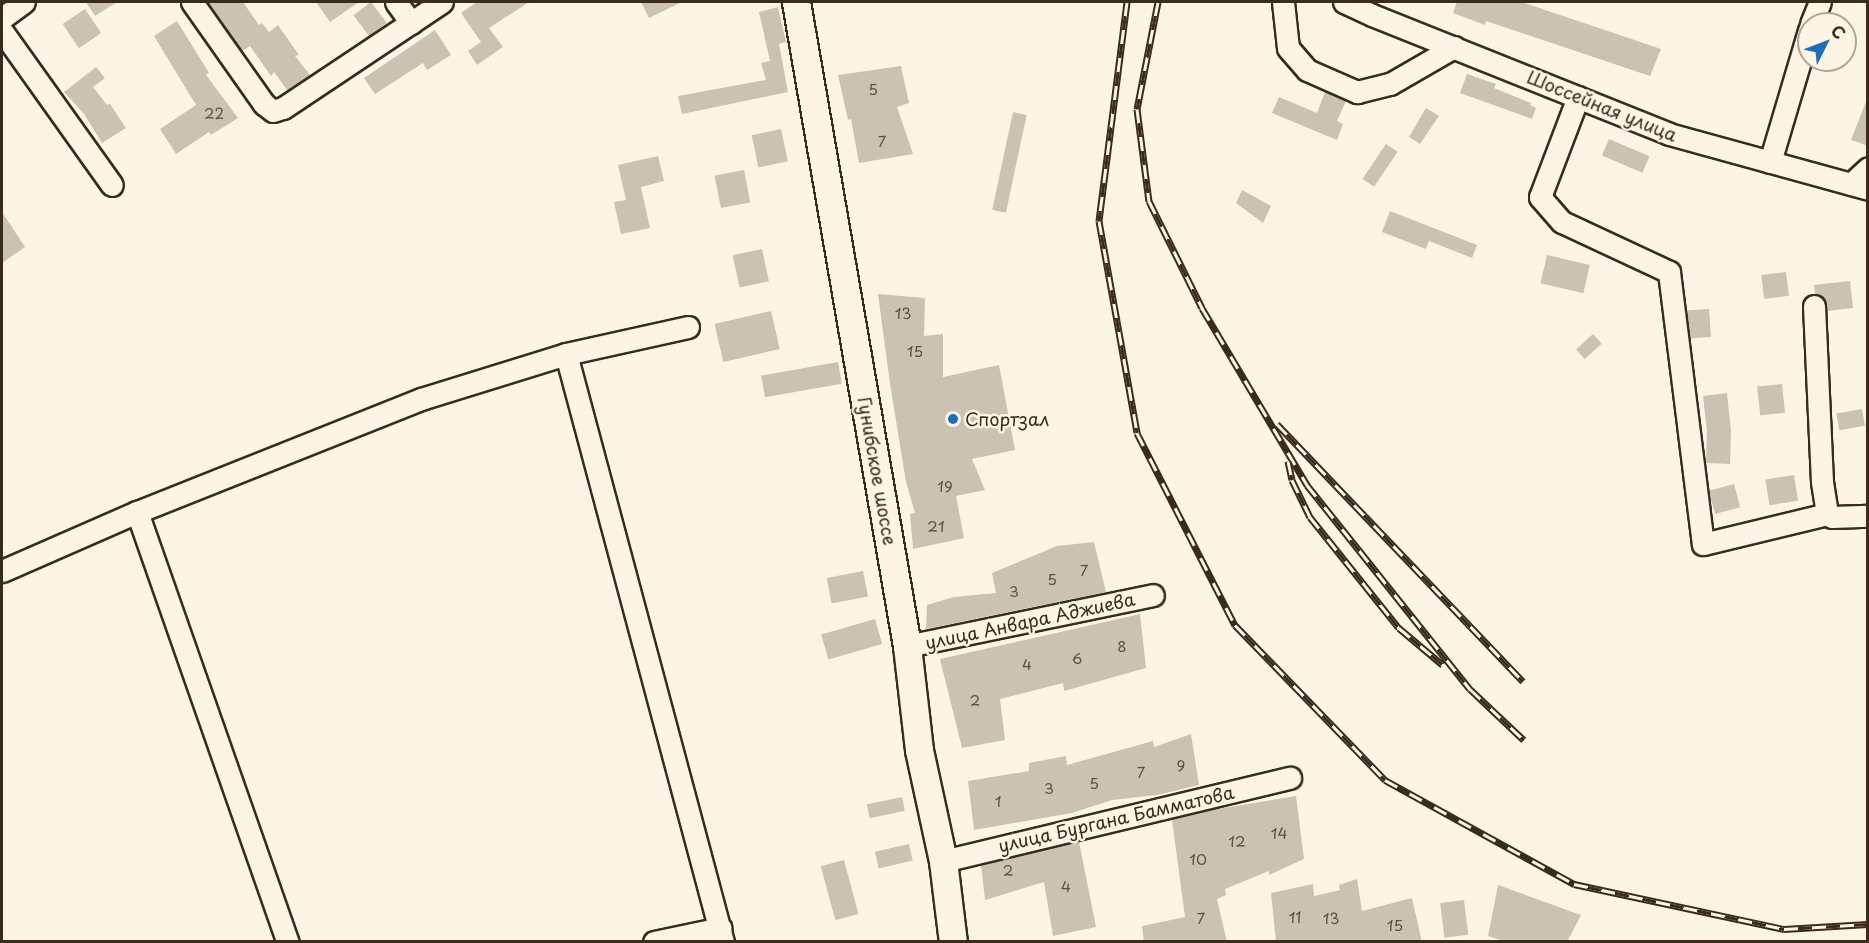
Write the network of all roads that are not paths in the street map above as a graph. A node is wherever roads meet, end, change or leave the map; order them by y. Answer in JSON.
{"nodes":[{"id":1,"x":24,"y":2,"type":"edge"},
{"id":2,"x":192,"y":2,"type":"edge"},
{"id":3,"x":396,"y":2,"type":"edge"},
{"id":4,"x":442,"y":2,"type":"edge"},
{"id":5,"x":796,"y":2,"type":"edge"},
{"id":6,"x":1283,"y":2,"type":"edge"},
{"id":7,"x":1344,"y":2,"type":"edge"},
{"id":8,"x":2,"y":18,"type":"edge"},
{"id":9,"x":411,"y":23,"type":"junction"},
{"id":10,"x":2,"y":31,"type":"edge"},
{"id":11,"x":1454,"y":47,"type":"junction"},
{"id":12,"x":1797,"y":71,"type":"edge"},
{"id":13,"x":1578,"y":97,"type":"junction"},
{"id":14,"x":1770,"y":162,"type":"junction"},
{"id":15,"x":1868,"y":168,"type":"edge"},
{"id":16,"x":112,"y":185,"type":"dead end"},
{"id":17,"x":1859,"y":187,"type":"edge"},
{"id":18,"x":1814,"y":306,"type":"dead end"},
{"id":19,"x":688,"y":327,"type":"dead end"},
{"id":20,"x":566,"y":354,"type":"junction"},
{"id":21,"x":137,"y":512,"type":"junction"},
{"id":22,"x":1827,"y":514,"type":"junction"},
{"id":23,"x":1868,"y":516,"type":"edge"},
{"id":24,"x":2,"y":571,"type":"edge"},
{"id":25,"x":1153,"y":595,"type":"dead end"},
{"id":26,"x":907,"y":646,"type":"junction"},
{"id":27,"x":1290,"y":778,"type":"dead end"},
{"id":28,"x":943,"y":861,"type":"junction"},
{"id":29,"x":722,"y":935,"type":"edge"},
{"id":30,"x":288,"y":942,"type":"edge"},
{"id":31,"x":654,"y":942,"type":"edge"},
{"id":32,"x":953,"y":942,"type":"edge"}],
"edges":[{"from":1,"to":8,"type":"street"},
{"from":2,"to":9,"type":"street"},
{"from":3,"to":9,"type":"street"},
{"from":4,"to":9,"type":"street"},
{"from":5,"to":26,"type":"main road","name":"Гунибское шоссе"},
{"from":6,"to":11,"type":"street"},
{"from":7,"to":11,"type":"street","name":"Шоссейная улица"},
{"from":10,"to":16,"type":"street"},
{"from":11,"to":13,"type":"street","name":"Шоссейная улица"},
{"from":12,"to":14,"type":"street"},
{"from":13,"to":14,"type":"street","name":"Шоссейная улица"},
{"from":13,"to":22,"type":"street"},
{"from":14,"to":17,"type":"street","name":"Шоссейная улица"},
{"from":15,"to":17,"type":"street"},
{"from":18,"to":22,"type":"street"},
{"from":19,"to":20,"type":"street"},
{"from":20,"to":21,"type":"street"},
{"from":20,"to":29,"type":"street"},
{"from":21,"to":24,"type":"street"},
{"from":21,"to":30,"type":"street"},
{"from":22,"to":23,"type":"street"},
{"from":25,"to":26,"type":"street","name":"улица Анвара Аджиева"},
{"from":26,"to":28,"type":"main road","name":"Гунибское шоссе"},
{"from":27,"to":28,"type":"street","name":"улица Бургана Бамматова"},
{"from":28,"to":32,"type":"main road","name":"Гунибское шоссе"},
{"from":29,"to":31,"type":"street"}]}
